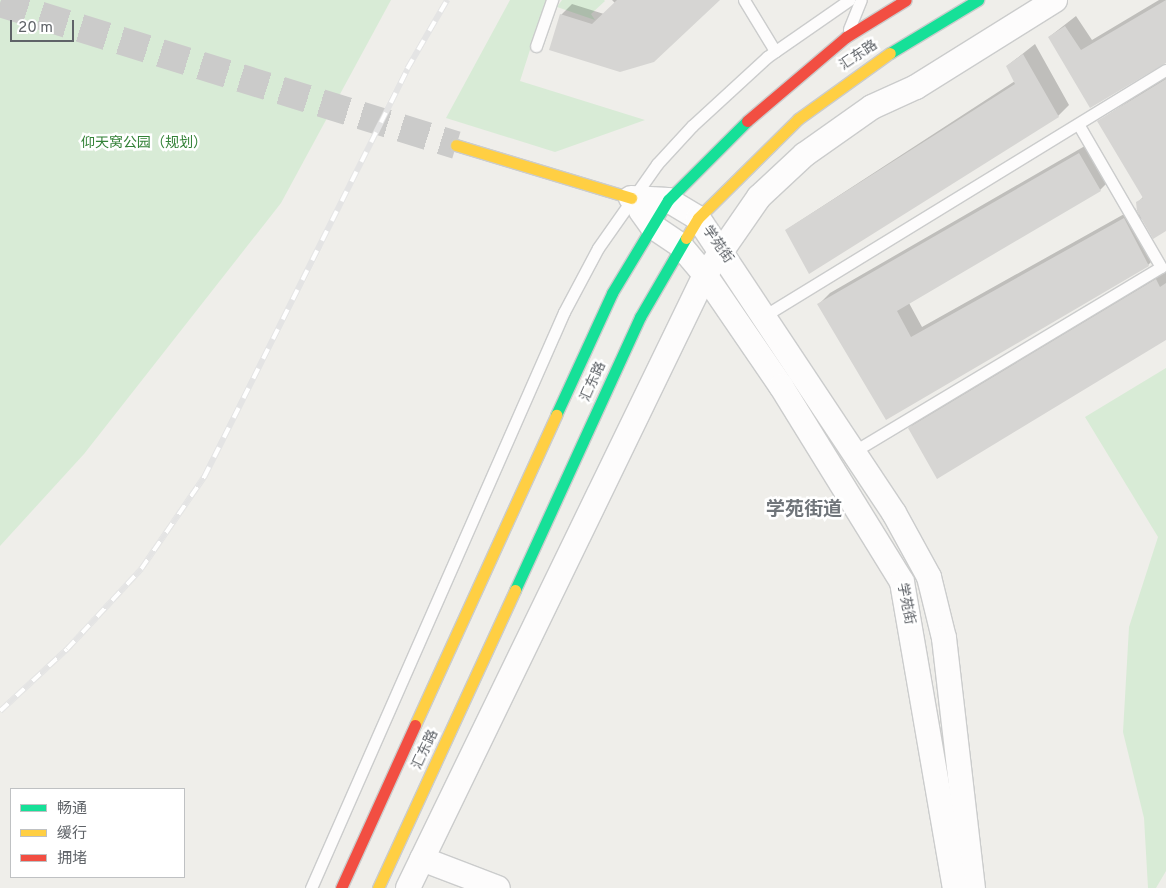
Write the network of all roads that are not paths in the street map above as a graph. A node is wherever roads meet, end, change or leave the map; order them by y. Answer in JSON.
{"nodes":[{"id":1,"x":552,"y":0,"type":"edge"},
{"id":2,"x":744,"y":0,"type":"edge"},
{"id":3,"x":849,"y":0,"type":"edge"},
{"id":4,"x":861,"y":0,"type":"edge"},
{"id":5,"x":906,"y":0,"type":"edge"},
{"id":6,"x":978,"y":0,"type":"edge"},
{"id":7,"x":1055,"y":0,"type":"edge"},
{"id":8,"x":846,"y":37,"type":"junction"},
{"id":9,"x":536,"y":46,"type":"dead end"},
{"id":10,"x":775,"y":51,"type":"junction"},
{"id":11,"x":1166,"y":70,"type":"edge"},
{"id":12,"x":1078,"y":124,"type":"junction"},
{"id":13,"x":456,"y":145,"type":"tunnel mouth"},
{"id":14,"x":631,"y":198,"type":"junction"},
{"id":15,"x":668,"y":200,"type":"junction"},
{"id":16,"x":698,"y":218,"type":"junction"},
{"id":17,"x":652,"y":226,"type":"junction"},
{"id":18,"x":680,"y":245,"type":"junction"},
{"id":19,"x":722,"y":251,"type":"junction"},
{"id":20,"x":705,"y":275,"type":"junction"},
{"id":21,"x":764,"y":316,"type":"junction"},
{"id":22,"x":853,"y":452,"type":"junction"},
{"id":23,"x":422,"y":859,"type":"junction"},
{"id":24,"x":311,"y":888,"type":"edge"},
{"id":25,"x":341,"y":888,"type":"edge"},
{"id":26,"x":378,"y":888,"type":"edge"},
{"id":27,"x":408,"y":888,"type":"edge"},
{"id":28,"x":498,"y":888,"type":"edge"},
{"id":29,"x":954,"y":888,"type":"edge"},
{"id":30,"x":974,"y":888,"type":"edge"}],
"edges":[{"from":1,"to":9,"type":"lane"},
{"from":2,"to":10,"type":"lane"},
{"from":3,"to":10,"type":"lane"},
{"from":4,"to":8,"type":"lane"},
{"from":5,"to":8,"type":"main road","name":"汇东路"},
{"from":6,"to":16,"type":"main road","name":"汇东路"},
{"from":7,"to":19,"type":"street"},
{"from":8,"to":15,"type":"main road","name":"汇东路"},
{"from":10,"to":14,"type":"lane"},
{"from":11,"to":12,"type":"lane"},
{"from":12,"to":21,"type":"lane"},
{"from":12,"to":22,"type":"lane"},
{"from":13,"to":14,"type":"main road"},
{"from":14,"to":15,"type":"street","name":"学苑街"},
{"from":14,"to":17,"type":"street","name":"学苑街"},
{"from":14,"to":24,"type":"lane"},
{"from":15,"to":16,"type":"street","name":"学苑街"},
{"from":15,"to":17,"type":"main road","name":"汇东路"},
{"from":16,"to":18,"type":"main road","name":"汇东路"},
{"from":16,"to":19,"type":"street","name":"学苑街"},
{"from":17,"to":18,"type":"street","name":"学苑街"},
{"from":17,"to":25,"type":"main road","name":"汇东路"},
{"from":18,"to":20,"type":"street","name":"学苑街"},
{"from":18,"to":26,"type":"main road","name":"汇东路"},
{"from":19,"to":20,"type":"street"},
{"from":19,"to":21,"type":"street","name":"学苑街"},
{"from":20,"to":23,"type":"street"},
{"from":20,"to":29,"type":"street","name":"学苑街"},
{"from":21,"to":22,"type":"street","name":"学苑街"},
{"from":22,"to":30,"type":"street","name":"学苑街"},
{"from":23,"to":27,"type":"street"},
{"from":23,"to":28,"type":"street"}]}
